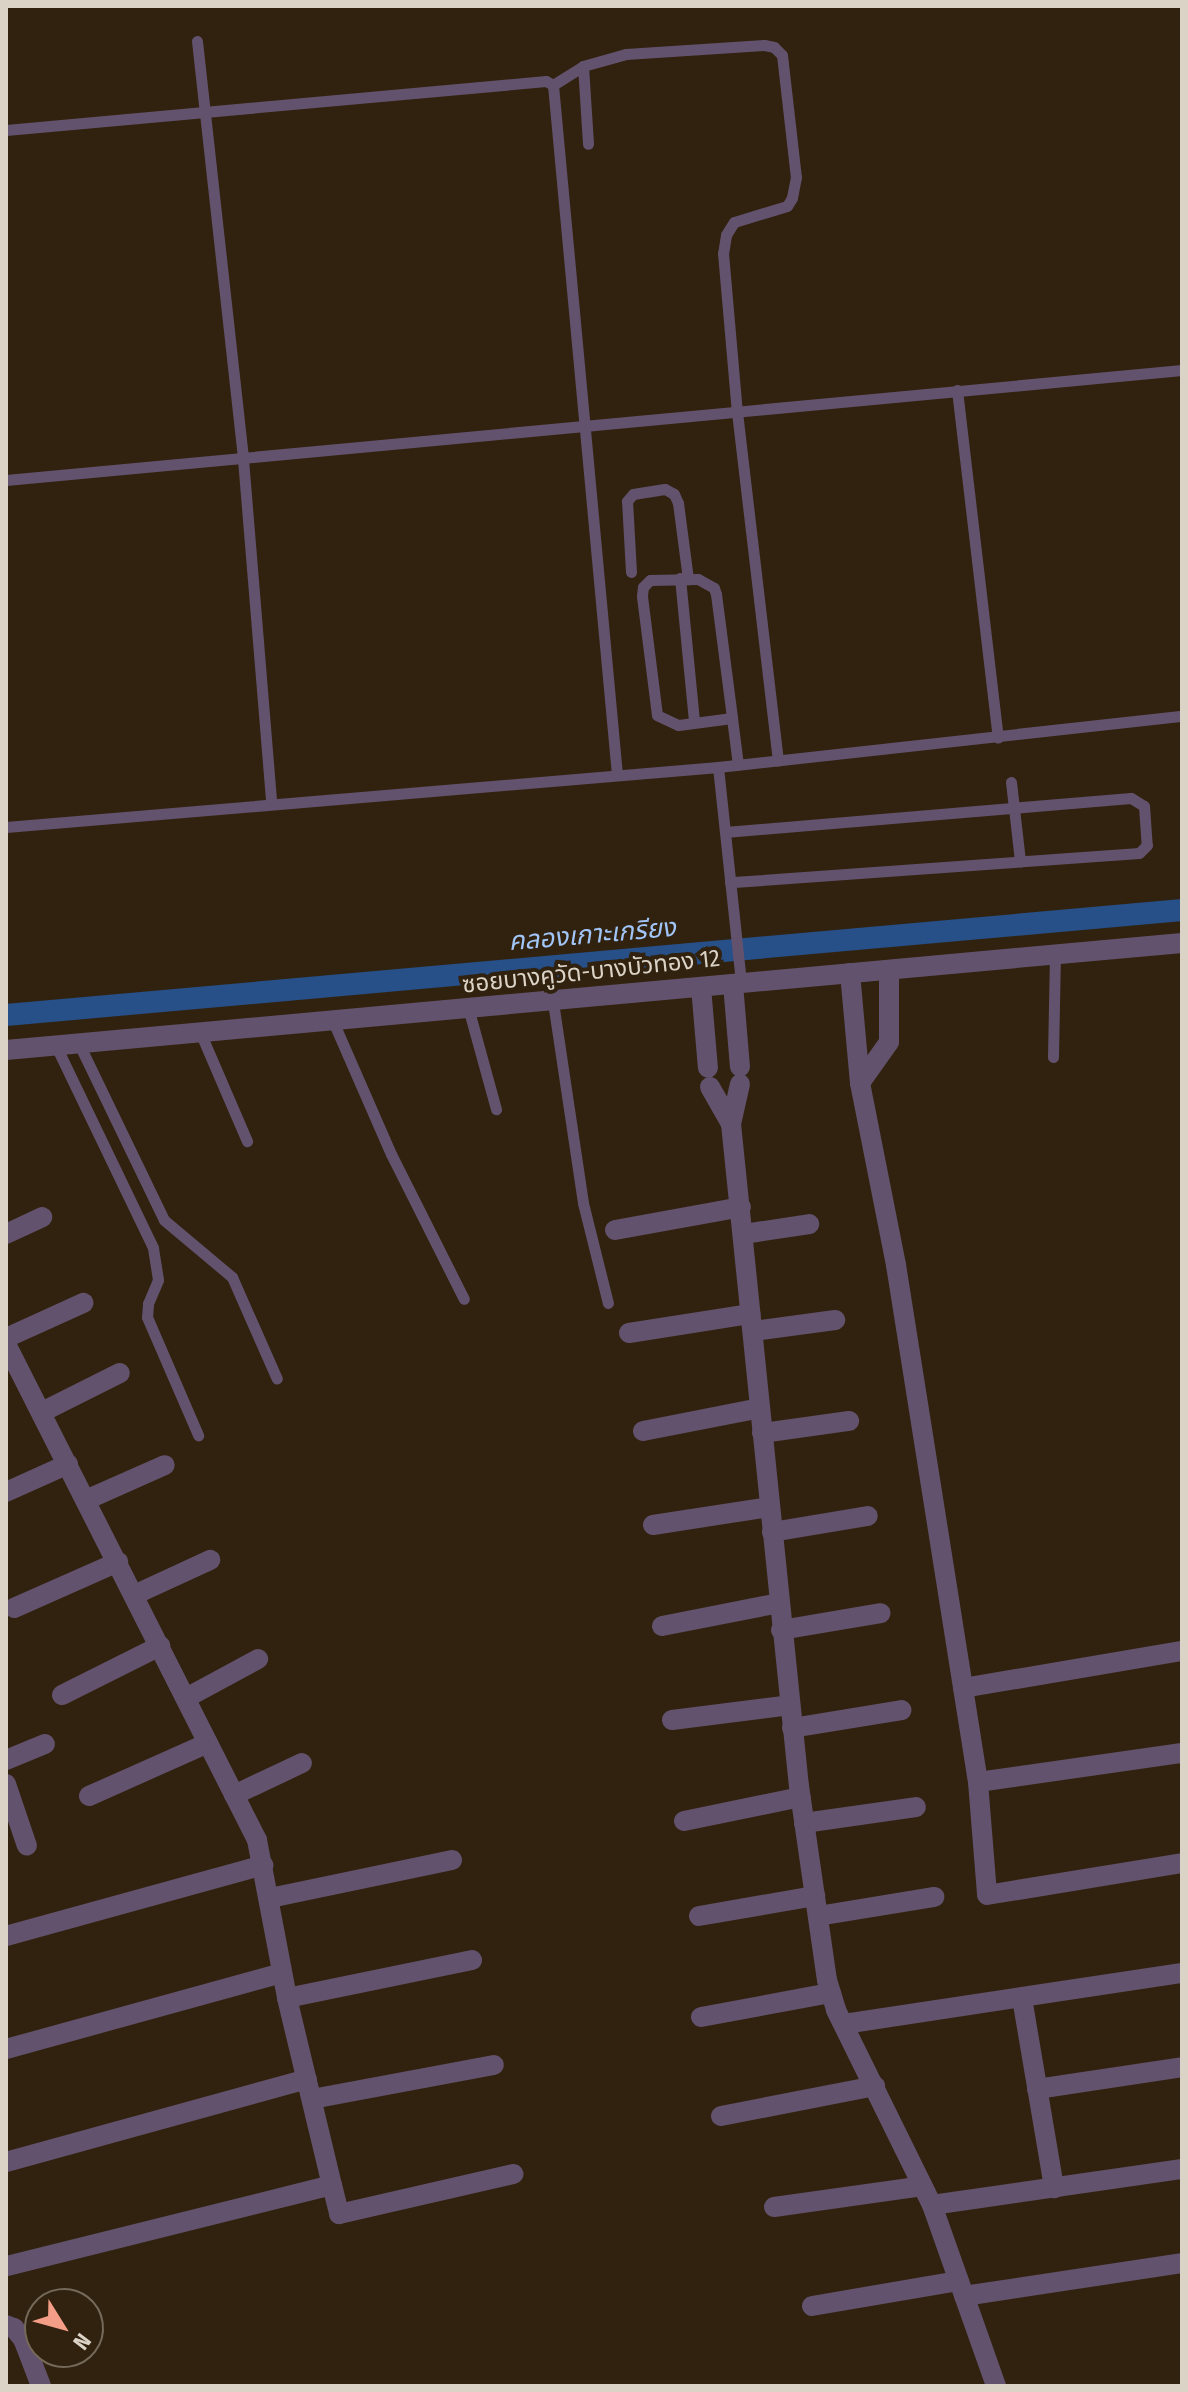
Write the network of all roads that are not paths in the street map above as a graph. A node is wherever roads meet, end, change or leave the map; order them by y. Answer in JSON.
{"nodes":[{"id":1,"x":197,"y":41,"type":"dead end"},
{"id":2,"x":583,"y":66,"type":"junction"},
{"id":3,"x":553,"y":85,"type":"junction"},
{"id":4,"x":207,"y":113,"type":"junction"},
{"id":5,"x":6,"y":130,"type":"edge"},
{"id":6,"x":588,"y":144,"type":"dead end"},
{"id":7,"x":1182,"y":370,"type":"edge"},
{"id":8,"x":957,"y":390,"type":"junction"},
{"id":9,"x":737,"y":412,"type":"junction"},
{"id":10,"x":585,"y":427,"type":"junction"},
{"id":11,"x":243,"y":459,"type":"junction"},
{"id":12,"x":6,"y":480,"type":"edge"},
{"id":13,"x":631,"y":572,"type":"dead end"},
{"id":14,"x":684,"y":578,"type":"junction"},
{"id":15,"x":1182,"y":716,"type":"edge"},
{"id":16,"x":732,"y":718,"type":"junction"},
{"id":17,"x":694,"y":722,"type":"junction"},
{"id":18,"x":998,"y":738,"type":"junction"},
{"id":19,"x":778,"y":761,"type":"junction"},
{"id":20,"x":738,"y":765,"type":"junction"},
{"id":21,"x":718,"y":767,"type":"junction"},
{"id":22,"x":617,"y":775,"type":"junction"},
{"id":23,"x":1011,"y":782,"type":"dead end"},
{"id":24,"x":271,"y":803,"type":"junction"},
{"id":25,"x":1014,"y":810,"type":"junction"},
{"id":26,"x":6,"y":827,"type":"edge"},
{"id":27,"x":725,"y":832,"type":"junction"},
{"id":28,"x":1020,"y":861,"type":"junction"},
{"id":29,"x":730,"y":882,"type":"junction"},
{"id":30,"x":1182,"y":943,"type":"edge"},
{"id":31,"x":1055,"y":955,"type":"junction"},
{"id":32,"x":889,"y":970,"type":"junction"},
{"id":33,"x":850,"y":973,"type":"junction"},
{"id":34,"x":737,"y":984,"type":"junction"},
{"id":35,"x":701,"y":987,"type":"junction"},
{"id":36,"x":553,"y":1002,"type":"junction"},
{"id":37,"x":469,"y":1011,"type":"junction"},
{"id":38,"x":332,"y":1019,"type":"junction"},
{"id":39,"x":200,"y":1032,"type":"junction"},
{"id":40,"x":79,"y":1044,"type":"junction"},
{"id":41,"x":56,"y":1046,"type":"junction"},
{"id":42,"x":6,"y":1050,"type":"edge"},
{"id":43,"x":1053,"y":1057,"type":"dead end"},
{"id":44,"x":860,"y":1083,"type":"junction"},
{"id":45,"x":496,"y":1109,"type":"dead end"},
{"id":46,"x":731,"y":1124,"type":"junction"},
{"id":47,"x":247,"y":1141,"type":"dead end"},
{"id":48,"x":741,"y":1207,"type":"junction"},
{"id":49,"x":42,"y":1217,"type":"dead end"},
{"id":50,"x":809,"y":1224,"type":"dead end"},
{"id":51,"x":615,"y":1230,"type":"dead end"},
{"id":52,"x":6,"y":1234,"type":"edge"},
{"id":53,"x":744,"y":1234,"type":"junction"},
{"id":54,"x":464,"y":1299,"type":"dead end"},
{"id":55,"x":83,"y":1303,"type":"dead end"},
{"id":56,"x":608,"y":1303,"type":"dead end"},
{"id":57,"x":835,"y":1320,"type":"dead end"},
{"id":58,"x":752,"y":1322,"type":"junction"},
{"id":59,"x":629,"y":1333,"type":"dead end"},
{"id":60,"x":6,"y":1338,"type":"edge"},
{"id":61,"x":6,"y":1344,"type":"edge"},
{"id":62,"x":120,"y":1373,"type":"dead end"},
{"id":63,"x":14,"y":1377,"type":"edge"},
{"id":64,"x":277,"y":1379,"type":"dead end"},
{"id":65,"x":760,"y":1408,"type":"junction"},
{"id":66,"x":42,"y":1412,"type":"junction"},
{"id":67,"x":849,"y":1421,"type":"dead end"},
{"id":68,"x":643,"y":1431,"type":"dead end"},
{"id":69,"x":762,"y":1433,"type":"junction"},
{"id":70,"x":198,"y":1435,"type":"dead end"},
{"id":71,"x":68,"y":1464,"type":"junction"},
{"id":72,"x":165,"y":1465,"type":"dead end"},
{"id":73,"x":6,"y":1492,"type":"edge"},
{"id":74,"x":86,"y":1500,"type":"junction"},
{"id":75,"x":769,"y":1507,"type":"junction"},
{"id":76,"x":868,"y":1516,"type":"dead end"},
{"id":77,"x":653,"y":1525,"type":"dead end"},
{"id":78,"x":772,"y":1532,"type":"junction"},
{"id":79,"x":210,"y":1560,"type":"dead end"},
{"id":80,"x":118,"y":1562,"type":"junction"},
{"id":81,"x":134,"y":1595,"type":"junction"},
{"id":82,"x":779,"y":1603,"type":"junction"},
{"id":83,"x":14,"y":1608,"type":"dead end"},
{"id":84,"x":881,"y":1613,"type":"dead end"},
{"id":85,"x":662,"y":1626,"type":"dead end"},
{"id":86,"x":781,"y":1630,"type":"junction"},
{"id":87,"x":160,"y":1646,"type":"junction"},
{"id":88,"x":1182,"y":1651,"type":"edge"},
{"id":89,"x":258,"y":1659,"type":"dead end"},
{"id":90,"x":963,"y":1688,"type":"junction"},
{"id":91,"x":62,"y":1695,"type":"dead end"},
{"id":92,"x":186,"y":1698,"type":"junction"},
{"id":93,"x":790,"y":1705,"type":"junction"},
{"id":94,"x":902,"y":1710,"type":"dead end"},
{"id":95,"x":672,"y":1720,"type":"dead end"},
{"id":96,"x":792,"y":1728,"type":"junction"},
{"id":97,"x":208,"y":1743,"type":"junction"},
{"id":98,"x":45,"y":1744,"type":"dead end"},
{"id":99,"x":1182,"y":1753,"type":"edge"},
{"id":100,"x":6,"y":1760,"type":"edge"},
{"id":101,"x":302,"y":1763,"type":"dead end"},
{"id":102,"x":978,"y":1782,"type":"junction"},
{"id":103,"x":6,"y":1784,"type":"edge"},
{"id":104,"x":234,"y":1795,"type":"junction"},
{"id":105,"x":89,"y":1796,"type":"dead end"},
{"id":106,"x":801,"y":1797,"type":"junction"},
{"id":107,"x":916,"y":1807,"type":"dead end"},
{"id":108,"x":684,"y":1821,"type":"dead end"},
{"id":109,"x":804,"y":1823,"type":"junction"},
{"id":110,"x":27,"y":1846,"type":"dead end"},
{"id":111,"x":452,"y":1860,"type":"dead end"},
{"id":112,"x":1182,"y":1863,"type":"edge"},
{"id":113,"x":263,"y":1865,"type":"junction"},
{"id":114,"x":934,"y":1897,"type":"dead end"},
{"id":115,"x":270,"y":1898,"type":"junction"},
{"id":116,"x":816,"y":1906,"type":"junction"},
{"id":117,"x":699,"y":1916,"type":"dead end"},
{"id":118,"x":6,"y":1936,"type":"edge"},
{"id":119,"x":472,"y":1960,"type":"dead end"},
{"id":120,"x":282,"y":1973,"type":"junction"},
{"id":121,"x":1182,"y":1973,"type":"edge"},
{"id":122,"x":831,"y":1993,"type":"junction"},
{"id":123,"x":287,"y":1998,"type":"junction"},
{"id":124,"x":1022,"y":1998,"type":"junction"},
{"id":125,"x":701,"y":2017,"type":"dead end"},
{"id":126,"x":844,"y":2024,"type":"junction"},
{"id":127,"x":6,"y":2049,"type":"edge"},
{"id":128,"x":494,"y":2065,"type":"dead end"},
{"id":129,"x":1182,"y":2067,"type":"edge"},
{"id":130,"x":875,"y":2086,"type":"junction"},
{"id":131,"x":309,"y":2089,"type":"junction"},
{"id":132,"x":1037,"y":2089,"type":"junction"},
{"id":133,"x":721,"y":2116,"type":"dead end"},
{"id":134,"x":6,"y":2162,"type":"edge"},
{"id":135,"x":1182,"y":2169,"type":"edge"},
{"id":136,"x":513,"y":2174,"type":"dead end"},
{"id":137,"x":332,"y":2185,"type":"junction"},
{"id":138,"x":923,"y":2186,"type":"junction"},
{"id":139,"x":1054,"y":2188,"type":"junction"},
{"id":140,"x":932,"y":2205,"type":"junction"},
{"id":141,"x":774,"y":2207,"type":"dead end"},
{"id":142,"x":1182,"y":2263,"type":"edge"},
{"id":143,"x":6,"y":2266,"type":"edge"},
{"id":144,"x":962,"y":2288,"type":"junction"},
{"id":145,"x":812,"y":2306,"type":"dead end"},
{"id":146,"x":6,"y":2325,"type":"edge"},
{"id":147,"x":41,"y":2386,"type":"edge"},
{"id":148,"x":996,"y":2386,"type":"edge"}],
"edges":[{"from":1,"to":4,"type":"lane"},
{"from":2,"to":3,"type":"lane"},
{"from":2,"to":6,"type":"lane"},
{"from":2,"to":9,"type":"lane"},
{"from":3,"to":4,"type":"lane"},
{"from":3,"to":10,"type":"lane"},
{"from":4,"to":5,"type":"lane"},
{"from":4,"to":11,"type":"lane"},
{"from":7,"to":8,"type":"lane"},
{"from":8,"to":9,"type":"lane"},
{"from":8,"to":18,"type":"lane"},
{"from":9,"to":10,"type":"lane"},
{"from":9,"to":19,"type":"lane"},
{"from":10,"to":11,"type":"lane"},
{"from":10,"to":22,"type":"lane"},
{"from":11,"to":12,"type":"lane"},
{"from":11,"to":24,"type":"lane"},
{"from":13,"to":14,"type":"lane"},
{"from":14,"to":16,"type":"lane"},
{"from":14,"to":17,"type":"lane"},
{"from":14,"to":17,"type":"lane"},
{"from":15,"to":18,"type":"lane"},
{"from":16,"to":17,"type":"lane"},
{"from":16,"to":20,"type":"lane"},
{"from":18,"to":19,"type":"lane"},
{"from":19,"to":20,"type":"lane"},
{"from":20,"to":21,"type":"lane"},
{"from":21,"to":22,"type":"lane"},
{"from":21,"to":27,"type":"lane"},
{"from":22,"to":24,"type":"lane"},
{"from":23,"to":25,"type":"lane"},
{"from":24,"to":26,"type":"lane"},
{"from":25,"to":27,"type":"lane"},
{"from":25,"to":28,"type":"lane"},
{"from":25,"to":28,"type":"lane"},
{"from":27,"to":29,"type":"lane"},
{"from":28,"to":29,"type":"lane"},
{"from":29,"to":34,"type":"lane"},
{"from":30,"to":31,"type":"street","name":"ซอยบางคูวัด-บางบัวทอง 12"},
{"from":31,"to":32,"type":"street","name":"ซอยบางคูวัด-บางบัวทอง 12"},
{"from":31,"to":43,"type":"lane"},
{"from":32,"to":33,"type":"street","name":"ซอยบางคูวัด-บางบัวทอง 12"},
{"from":32,"to":44,"type":"street"},
{"from":33,"to":34,"type":"street","name":"ซอยบางคูวัด-บางบัวทอง 12"},
{"from":33,"to":44,"type":"street"},
{"from":34,"to":35,"type":"street","name":"ซอยบางคูวัด-บางบัวทอง 12"},
{"from":34,"to":46,"type":"street"},
{"from":35,"to":36,"type":"street","name":"ซอยบางคูวัด-บางบัวทอง 12"},
{"from":35,"to":46,"type":"street"},
{"from":36,"to":37,"type":"street","name":"ซอยบางคูวัด-บางบัวทอง 12"},
{"from":36,"to":56,"type":"lane"},
{"from":37,"to":38,"type":"street","name":"ซอยบางคูวัด-บางบัวทอง 12"},
{"from":37,"to":45,"type":"lane"},
{"from":38,"to":39,"type":"street","name":"ซอยบางคูวัด-บางบัวทอง 12"},
{"from":38,"to":54,"type":"lane"},
{"from":39,"to":40,"type":"street","name":"ซอยบางคูวัด-บางบัวทอง 12"},
{"from":39,"to":47,"type":"lane"},
{"from":40,"to":41,"type":"street","name":"ซอยบางคูวัด-บางบัวทอง 12"},
{"from":40,"to":64,"type":"lane"},
{"from":41,"to":42,"type":"street","name":"ซอยบางคูวัด-บางบัวทอง 12"},
{"from":41,"to":70,"type":"lane"},
{"from":44,"to":90,"type":"street"},
{"from":46,"to":48,"type":"street"},
{"from":48,"to":51,"type":"street"},
{"from":48,"to":53,"type":"street"},
{"from":49,"to":52,"type":"street"},
{"from":50,"to":53,"type":"street"},
{"from":53,"to":58,"type":"street"},
{"from":55,"to":60,"type":"street"},
{"from":57,"to":58,"type":"street"},
{"from":58,"to":59,"type":"street"},
{"from":58,"to":65,"type":"street"},
{"from":61,"to":63,"type":"street"},
{"from":62,"to":66,"type":"street"},
{"from":63,"to":66,"type":"street"},
{"from":65,"to":68,"type":"street"},
{"from":65,"to":69,"type":"street"},
{"from":66,"to":71,"type":"street"},
{"from":67,"to":69,"type":"street"},
{"from":69,"to":75,"type":"street"},
{"from":71,"to":73,"type":"street"},
{"from":71,"to":74,"type":"street"},
{"from":72,"to":74,"type":"street"},
{"from":74,"to":80,"type":"street"},
{"from":75,"to":77,"type":"street"},
{"from":75,"to":78,"type":"street"},
{"from":76,"to":78,"type":"street"},
{"from":78,"to":82,"type":"street"},
{"from":79,"to":81,"type":"street"},
{"from":80,"to":81,"type":"street"},
{"from":80,"to":83,"type":"street"},
{"from":81,"to":87,"type":"street"},
{"from":82,"to":85,"type":"street"},
{"from":82,"to":86,"type":"street"},
{"from":84,"to":86,"type":"street"},
{"from":86,"to":93,"type":"street"},
{"from":87,"to":91,"type":"street"},
{"from":87,"to":92,"type":"street"},
{"from":88,"to":90,"type":"street"},
{"from":89,"to":92,"type":"street"},
{"from":90,"to":102,"type":"street"},
{"from":92,"to":97,"type":"street"},
{"from":93,"to":95,"type":"street"},
{"from":93,"to":96,"type":"street"},
{"from":94,"to":96,"type":"street"},
{"from":96,"to":106,"type":"street"},
{"from":97,"to":104,"type":"street"},
{"from":97,"to":105,"type":"street"},
{"from":98,"to":100,"type":"street"},
{"from":99,"to":102,"type":"street"},
{"from":101,"to":104,"type":"street"},
{"from":102,"to":112,"type":"street"},
{"from":103,"to":110,"type":"street"},
{"from":104,"to":113,"type":"street"},
{"from":106,"to":108,"type":"street"},
{"from":106,"to":109,"type":"street"},
{"from":107,"to":109,"type":"street"},
{"from":109,"to":116,"type":"street"},
{"from":111,"to":115,"type":"street"},
{"from":113,"to":115,"type":"street"},
{"from":113,"to":118,"type":"street"},
{"from":114,"to":116,"type":"street"},
{"from":115,"to":120,"type":"street"},
{"from":116,"to":117,"type":"street"},
{"from":116,"to":122,"type":"street"},
{"from":119,"to":123,"type":"street"},
{"from":120,"to":123,"type":"street"},
{"from":120,"to":127,"type":"street"},
{"from":121,"to":124,"type":"street"},
{"from":122,"to":125,"type":"street"},
{"from":122,"to":126,"type":"street"},
{"from":123,"to":131,"type":"street"},
{"from":124,"to":126,"type":"street"},
{"from":124,"to":132,"type":"street"},
{"from":126,"to":130,"type":"street"},
{"from":128,"to":131,"type":"street"},
{"from":129,"to":132,"type":"street"},
{"from":130,"to":133,"type":"street"},
{"from":130,"to":138,"type":"street"},
{"from":131,"to":134,"type":"street"},
{"from":131,"to":137,"type":"street"},
{"from":132,"to":139,"type":"street"},
{"from":135,"to":139,"type":"street"},
{"from":136,"to":137,"type":"street"},
{"from":137,"to":143,"type":"street"},
{"from":138,"to":140,"type":"street"},
{"from":138,"to":141,"type":"street"},
{"from":139,"to":140,"type":"street"},
{"from":140,"to":144,"type":"street"},
{"from":142,"to":144,"type":"street"},
{"from":144,"to":145,"type":"street"},
{"from":144,"to":148,"type":"street"},
{"from":146,"to":147,"type":"street"}]}
